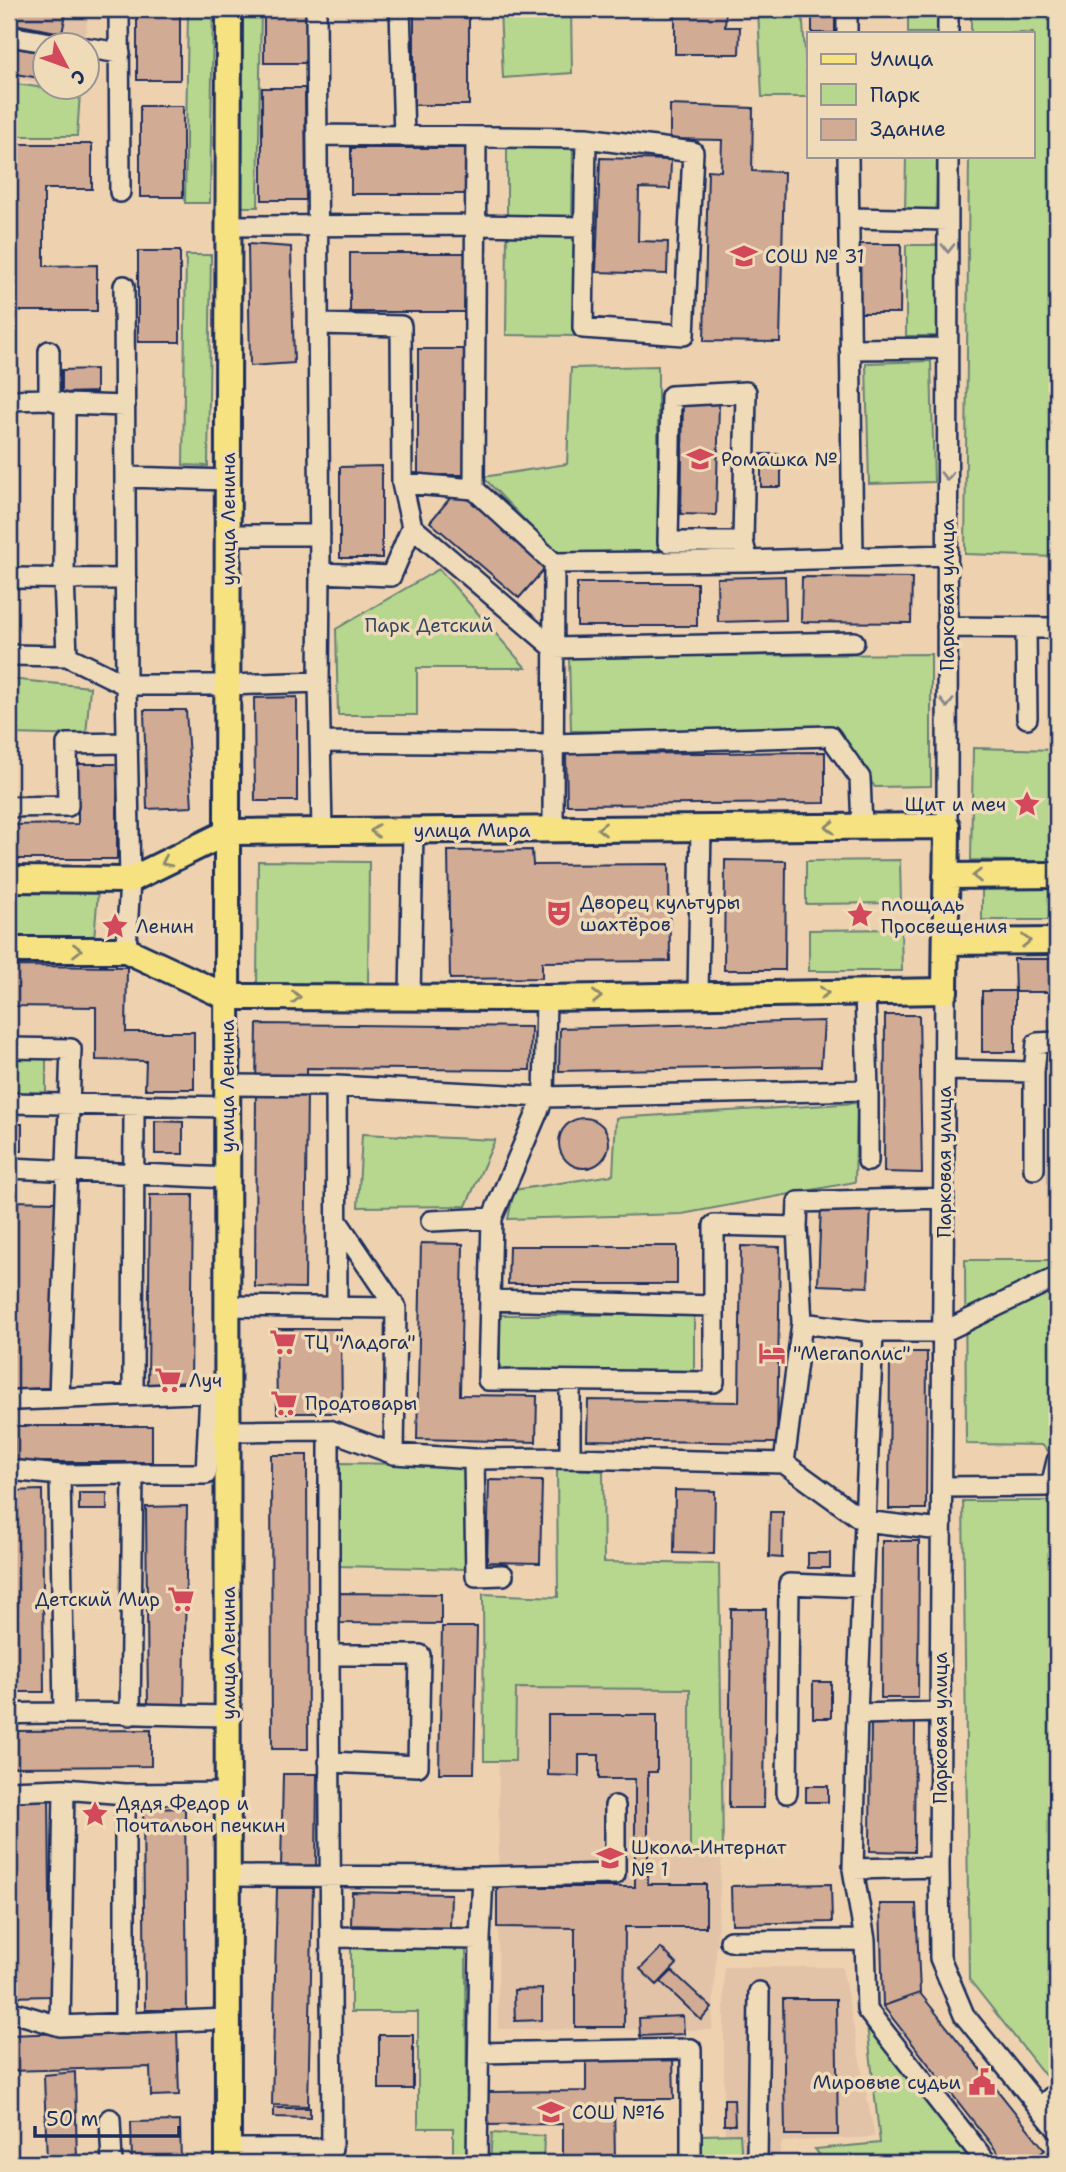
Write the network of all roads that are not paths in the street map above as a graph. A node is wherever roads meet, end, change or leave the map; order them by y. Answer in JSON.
{"nodes":[{"id":1,"x":119,"y":9,"type":"edge"},
{"id":2,"x":229,"y":9,"type":"edge"},
{"id":3,"x":316,"y":9,"type":"edge"},
{"id":4,"x":400,"y":9,"type":"edge"},
{"id":5,"x":847,"y":9,"type":"edge"},
{"id":6,"x":948,"y":9,"type":"edge"},
{"id":7,"x":847,"y":32,"type":"edge"},
{"id":8,"x":948,"y":32,"type":"edge"},
{"id":9,"x":9,"y":36,"type":"edge"},
{"id":10,"x":32,"y":40,"type":"edge"},
{"id":11,"x":102,"y":50,"type":"edge"},
{"id":12,"x":120,"y":53,"type":"junction"},
{"id":13,"x":317,"y":135,"type":"junction"},
{"id":14,"x":404,"y":136,"type":"junction"},
{"id":15,"x":476,"y":137,"type":"junction"},
{"id":16,"x":586,"y":138,"type":"junction"},
{"id":17,"x":848,"y":158,"type":"edge"},
{"id":18,"x":948,"y":158,"type":"edge"},
{"id":19,"x":120,"y":192,"type":"dead end"},
{"id":20,"x":849,"y":218,"type":"junction"},
{"id":21,"x":948,"y":220,"type":"junction"},
{"id":22,"x":475,"y":225,"type":"junction"},
{"id":23,"x":229,"y":226,"type":"junction"},
{"id":24,"x":317,"y":227,"type":"junction"},
{"id":25,"x":585,"y":227,"type":"junction"},
{"id":26,"x":124,"y":286,"type":"dead end"},
{"id":27,"x":319,"y":324,"type":"junction"},
{"id":28,"x":947,"y":348,"type":"junction"},
{"id":29,"x":850,"y":349,"type":"junction"},
{"id":30,"x":49,"y":351,"type":"dead end"},
{"id":31,"x":9,"y":400,"type":"edge"},
{"id":32,"x":57,"y":402,"type":"junction"},
{"id":33,"x":125,"y":406,"type":"junction"},
{"id":34,"x":125,"y":477,"type":"junction"},
{"id":35,"x":228,"y":480,"type":"junction"},
{"id":36,"x":402,"y":483,"type":"junction"},
{"id":37,"x":474,"y":489,"type":"junction"},
{"id":38,"x":412,"y":527,"type":"junction"},
{"id":39,"x":228,"y":535,"type":"junction"},
{"id":40,"x":320,"y":535,"type":"junction"},
{"id":41,"x":746,"y":552,"type":"junction"},
{"id":42,"x":947,"y":555,"type":"junction"},
{"id":43,"x":853,"y":557,"type":"junction"},
{"id":44,"x":554,"y":563,"type":"junction"},
{"id":45,"x":320,"y":573,"type":"junction"},
{"id":46,"x":64,"y":578,"type":"junction"},
{"id":47,"x":9,"y":579,"type":"edge"},
{"id":48,"x":126,"y":579,"type":"junction"},
{"id":49,"x":947,"y":627,"type":"junction"},
{"id":50,"x":1026,"y":628,"type":"junction"},
{"id":51,"x":1057,"y":628,"type":"edge"},
{"id":52,"x":854,"y":642,"type":"dead end"},
{"id":53,"x":554,"y":648,"type":"junction"},
{"id":54,"x":9,"y":655,"type":"edge"},
{"id":55,"x":67,"y":656,"type":"junction"},
{"id":56,"x":319,"y":682,"type":"junction"},
{"id":57,"x":125,"y":685,"type":"junction"},
{"id":58,"x":228,"y":685,"type":"junction"},
{"id":59,"x":1027,"y":719,"type":"dead end"},
{"id":60,"x":322,"y":742,"type":"junction"},
{"id":61,"x":127,"y":743,"type":"junction"},
{"id":62,"x":553,"y":744,"type":"junction"},
{"id":63,"x":9,"y":807,"type":"edge"},
{"id":64,"x":947,"y":826,"type":"junction"},
{"id":65,"x":862,"y":827,"type":"junction"},
{"id":66,"x":701,"y":828,"type":"junction"},
{"id":67,"x":553,"y":829,"type":"junction"},
{"id":68,"x":413,"y":831,"type":"junction"},
{"id":69,"x":228,"y":832,"type":"junction"},
{"id":70,"x":322,"y":832,"type":"junction"},
{"id":71,"x":1057,"y":875,"type":"edge"},
{"id":72,"x":946,"y":876,"type":"junction"},
{"id":73,"x":9,"y":880,"type":"edge"},
{"id":74,"x":130,"y":880,"type":"junction"},
{"id":75,"x":1057,"y":941,"type":"edge"},
{"id":76,"x":946,"y":942,"type":"junction"},
{"id":77,"x":9,"y":950,"type":"edge"},
{"id":78,"x":127,"y":950,"type":"junction"},
{"id":79,"x":946,"y":991,"type":"junction"},
{"id":80,"x":865,"y":992,"type":"junction"},
{"id":81,"x":698,"y":994,"type":"junction"},
{"id":82,"x":227,"y":997,"type":"junction"},
{"id":83,"x":410,"y":998,"type":"junction"},
{"id":84,"x":546,"y":998,"type":"junction"},
{"id":85,"x":1057,"y":1042,"type":"edge"},
{"id":86,"x":9,"y":1048,"type":"edge"},
{"id":87,"x":945,"y":1070,"type":"junction"},
{"id":88,"x":1034,"y":1072,"type":"junction"},
{"id":89,"x":336,"y":1086,"type":"junction"},
{"id":90,"x":868,"y":1090,"type":"junction"},
{"id":91,"x":227,"y":1096,"type":"junction"},
{"id":92,"x":544,"y":1097,"type":"junction"},
{"id":93,"x":9,"y":1103,"type":"edge"},
{"id":94,"x":70,"y":1104,"type":"junction"},
{"id":95,"x":135,"y":1105,"type":"junction"},
{"id":96,"x":868,"y":1161,"type":"dead end"},
{"id":97,"x":9,"y":1168,"type":"edge"},
{"id":98,"x":1034,"y":1169,"type":"dead end"},
{"id":99,"x":66,"y":1171,"type":"junction"},
{"id":100,"x":133,"y":1174,"type":"junction"},
{"id":101,"x":228,"y":1178,"type":"junction"},
{"id":102,"x":944,"y":1198,"type":"junction"},
{"id":103,"x":492,"y":1218,"type":"junction"},
{"id":104,"x":431,"y":1220,"type":"dead end"},
{"id":105,"x":337,"y":1221,"type":"junction"},
{"id":106,"x":796,"y":1227,"type":"junction"},
{"id":107,"x":1057,"y":1277,"type":"edge"},
{"id":108,"x":490,"y":1300,"type":"junction"},
{"id":109,"x":228,"y":1306,"type":"junction"},
{"id":110,"x":714,"y":1306,"type":"junction"},
{"id":111,"x":337,"y":1307,"type":"junction"},
{"id":112,"x":396,"y":1308,"type":"junction"},
{"id":113,"x":802,"y":1323,"type":"junction"},
{"id":114,"x":873,"y":1332,"type":"junction"},
{"id":115,"x":943,"y":1332,"type":"junction"},
{"id":116,"x":570,"y":1381,"type":"junction"},
{"id":117,"x":219,"y":1392,"type":"junction"},
{"id":118,"x":133,"y":1395,"type":"junction"},
{"id":119,"x":59,"y":1398,"type":"junction"},
{"id":120,"x":17,"y":1400,"type":"dead end"},
{"id":121,"x":330,"y":1430,"type":"junction"},
{"id":122,"x":228,"y":1431,"type":"junction"},
{"id":123,"x":394,"y":1454,"type":"junction"},
{"id":124,"x":570,"y":1458,"type":"junction"},
{"id":125,"x":474,"y":1459,"type":"junction"},
{"id":126,"x":1057,"y":1461,"type":"edge"},
{"id":127,"x":784,"y":1464,"type":"junction"},
{"id":128,"x":9,"y":1470,"type":"edge"},
{"id":129,"x":132,"y":1474,"type":"junction"},
{"id":130,"x":217,"y":1474,"type":"junction"},
{"id":131,"x":60,"y":1475,"type":"junction"},
{"id":132,"x":942,"y":1488,"type":"junction"},
{"id":133,"x":1054,"y":1488,"type":"edge"},
{"id":134,"x":864,"y":1521,"type":"junction"},
{"id":135,"x":941,"y":1530,"type":"junction"},
{"id":136,"x":503,"y":1575,"type":"dead end"},
{"id":137,"x":863,"y":1587,"type":"junction"},
{"id":138,"x":329,"y":1656,"type":"junction"},
{"id":139,"x":64,"y":1712,"type":"junction"},
{"id":140,"x":940,"y":1712,"type":"junction"},
{"id":141,"x":9,"y":1714,"type":"edge"},
{"id":142,"x":857,"y":1714,"type":"junction"},
{"id":143,"x":130,"y":1715,"type":"junction"},
{"id":144,"x":228,"y":1716,"type":"junction"},
{"id":145,"x":329,"y":1762,"type":"junction"},
{"id":146,"x":64,"y":1789,"type":"junction"},
{"id":147,"x":9,"y":1791,"type":"edge"},
{"id":148,"x":227,"y":1793,"type":"junction"},
{"id":149,"x":787,"y":1793,"type":"dead end"},
{"id":150,"x":125,"y":1794,"type":"junction"},
{"id":151,"x":615,"y":1806,"type":"dead end"},
{"id":152,"x":939,"y":1867,"type":"junction"},
{"id":153,"x":853,"y":1869,"type":"junction"},
{"id":154,"x":228,"y":1876,"type":"junction"},
{"id":155,"x":330,"y":1877,"type":"junction"},
{"id":156,"x":483,"y":1877,"type":"junction"},
{"id":157,"x":331,"y":1937,"type":"junction"},
{"id":158,"x":480,"y":1939,"type":"junction"},
{"id":159,"x":865,"y":1940,"type":"junction"},
{"id":160,"x":730,"y":1941,"type":"dead end"},
{"id":161,"x":759,"y":1992,"type":"dead end"},
{"id":162,"x":9,"y":2011,"type":"edge"},
{"id":163,"x":228,"y":2019,"type":"junction"},
{"id":164,"x":125,"y":2024,"type":"junction"},
{"id":165,"x":60,"y":2026,"type":"junction"},
{"id":166,"x":479,"y":2053,"type":"junction"},
{"id":167,"x":1057,"y":2092,"type":"edge"},
{"id":168,"x":1040,"y":2108,"type":"junction"},
{"id":169,"x":110,"y":2119,"type":"dead end"},
{"id":170,"x":1057,"y":2129,"type":"edge"},
{"id":171,"x":228,"y":2156,"type":"edge"},
{"id":172,"x":112,"y":2163,"type":"edge"},
{"id":173,"x":477,"y":2163,"type":"edge"},
{"id":174,"x":691,"y":2163,"type":"edge"},
{"id":175,"x":757,"y":2163,"type":"edge"},
{"id":176,"x":987,"y":2163,"type":"edge"}],
"edges":[{"from":1,"to":12,"type":"street"},
{"from":2,"to":23,"type":"main road","name":"улица Ленина"},
{"from":3,"to":13,"type":"street"},
{"from":4,"to":14,"type":"street"},
{"from":5,"to":7,"type":"street"},
{"from":6,"to":8,"type":"street"},
{"from":9,"to":10,"type":"street"},
{"from":11,"to":12,"type":"street"},
{"from":12,"to":19,"type":"street"},
{"from":13,"to":14,"type":"street"},
{"from":13,"to":24,"type":"street"},
{"from":14,"to":15,"type":"street"},
{"from":15,"to":16,"type":"street"},
{"from":15,"to":22,"type":"street"},
{"from":16,"to":25,"type":"street"},
{"from":16,"to":25,"type":"street"},
{"from":17,"to":20,"type":"street"},
{"from":18,"to":21,"type":"street","name":"Парковая улица"},
{"from":20,"to":21,"type":"street"},
{"from":20,"to":29,"type":"street"},
{"from":21,"to":28,"type":"street","name":"Парковая улица","one_way":true},
{"from":22,"to":24,"type":"street"},
{"from":22,"to":25,"type":"street"},
{"from":22,"to":37,"type":"street"},
{"from":23,"to":24,"type":"street"},
{"from":23,"to":35,"type":"main road","name":"улица Ленина"},
{"from":24,"to":27,"type":"street"},
{"from":26,"to":33,"type":"street"},
{"from":27,"to":36,"type":"street"},
{"from":27,"to":40,"type":"street"},
{"from":28,"to":29,"type":"street"},
{"from":28,"to":42,"type":"street","name":"Парковая улица","one_way":true},
{"from":29,"to":43,"type":"street"},
{"from":30,"to":32,"type":"street"},
{"from":31,"to":32,"type":"street"},
{"from":32,"to":33,"type":"street"},
{"from":32,"to":46,"type":"street"},
{"from":33,"to":34,"type":"street"},
{"from":34,"to":35,"type":"street"},
{"from":34,"to":48,"type":"street"},
{"from":35,"to":39,"type":"main road","name":"улица Ленина"},
{"from":36,"to":37,"type":"street"},
{"from":36,"to":38,"type":"street"},
{"from":37,"to":44,"type":"street"},
{"from":38,"to":45,"type":"street"},
{"from":38,"to":53,"type":"street"},
{"from":39,"to":40,"type":"street"},
{"from":39,"to":58,"type":"main road","name":"улица Ленина"},
{"from":40,"to":45,"type":"street"},
{"from":41,"to":41,"type":"street"},
{"from":41,"to":43,"type":"street"},
{"from":41,"to":44,"type":"street"},
{"from":42,"to":43,"type":"street"},
{"from":42,"to":49,"type":"street","name":"Парковая улица"},
{"from":44,"to":53,"type":"street"},
{"from":45,"to":56,"type":"street"},
{"from":46,"to":47,"type":"street"},
{"from":46,"to":48,"type":"street"},
{"from":46,"to":55,"type":"street"},
{"from":48,"to":57,"type":"street"},
{"from":49,"to":50,"type":"street"},
{"from":49,"to":64,"type":"street","name":"Парковая улица","one_way":true},
{"from":50,"to":51,"type":"street"},
{"from":50,"to":59,"type":"street"},
{"from":52,"to":53,"type":"street"},
{"from":53,"to":62,"type":"street"},
{"from":54,"to":55,"type":"street"},
{"from":55,"to":57,"type":"street"},
{"from":56,"to":58,"type":"street"},
{"from":56,"to":60,"type":"street"},
{"from":57,"to":58,"type":"street"},
{"from":57,"to":61,"type":"street"},
{"from":58,"to":69,"type":"main road","name":"улица Ленина"},
{"from":60,"to":62,"type":"street"},
{"from":60,"to":70,"type":"street"},
{"from":61,"to":63,"type":"street"},
{"from":61,"to":74,"type":"street"},
{"from":62,"to":65,"type":"street"},
{"from":62,"to":67,"type":"street"},
{"from":64,"to":65,"type":"main road","name":"улица Мира"},
{"from":64,"to":72,"type":"main road","name":"Парковая улица"},
{"from":65,"to":66,"type":"main road","name":"улица Мира","one_way":true},
{"from":66,"to":67,"type":"main road","name":"улица Мира","one_way":true},
{"from":66,"to":81,"type":"street"},
{"from":67,"to":68,"type":"main road","name":"улица Мира"},
{"from":68,"to":70,"type":"main road","name":"улица Мира","one_way":true},
{"from":68,"to":83,"type":"street"},
{"from":69,"to":70,"type":"main road","name":"улица Мира"},
{"from":69,"to":74,"type":"main road","name":"улица Мира","one_way":true},
{"from":69,"to":82,"type":"main road","name":"улица Ленина"},
{"from":71,"to":72,"type":"main road","one_way":true},
{"from":72,"to":76,"type":"main road","name":"Парковая улица"},
{"from":73,"to":74,"type":"main road","name":"улица Мира"},
{"from":74,"to":78,"type":"street"},
{"from":76,"to":75,"type":"main road","one_way":true},
{"from":76,"to":79,"type":"main road","name":"Парковая улица"},
{"from":77,"to":78,"type":"main road","one_way":true},
{"from":78,"to":82,"type":"main road"},
{"from":79,"to":80,"type":"main road"},
{"from":79,"to":87,"type":"street","name":"Парковая улица"},
{"from":81,"to":80,"type":"main road","one_way":true},
{"from":80,"to":90,"type":"street"},
{"from":84,"to":81,"type":"main road","one_way":true},
{"from":82,"to":83,"type":"main road","one_way":true},
{"from":82,"to":91,"type":"main road","name":"улица Ленина"},
{"from":83,"to":84,"type":"main road"},
{"from":84,"to":92,"type":"street"},
{"from":85,"to":88,"type":"street"},
{"from":86,"to":94,"type":"street"},
{"from":87,"to":88,"type":"street"},
{"from":87,"to":102,"type":"street","name":"Парковая улица"},
{"from":88,"to":98,"type":"street"},
{"from":89,"to":91,"type":"street"},
{"from":89,"to":92,"type":"street"},
{"from":89,"to":105,"type":"street"},
{"from":90,"to":92,"type":"street"},
{"from":90,"to":96,"type":"street"},
{"from":91,"to":95,"type":"street"},
{"from":91,"to":101,"type":"main road","name":"улица Ленина"},
{"from":92,"to":103,"type":"street"},
{"from":93,"to":94,"type":"street"},
{"from":94,"to":95,"type":"street"},
{"from":94,"to":99,"type":"street"},
{"from":95,"to":100,"type":"street"},
{"from":97,"to":99,"type":"street"},
{"from":99,"to":100,"type":"street"},
{"from":99,"to":119,"type":"street"},
{"from":100,"to":101,"type":"street"},
{"from":100,"to":118,"type":"street"},
{"from":101,"to":109,"type":"main road","name":"улица Ленина"},
{"from":102,"to":106,"type":"street"},
{"from":102,"to":115,"type":"street","name":"Парковая улица"},
{"from":103,"to":104,"type":"street"},
{"from":103,"to":108,"type":"street"},
{"from":105,"to":111,"type":"street"},
{"from":105,"to":112,"type":"street"},
{"from":106,"to":110,"type":"street"},
{"from":106,"to":113,"type":"street"},
{"from":107,"to":115,"type":"street"},
{"from":108,"to":110,"type":"street"},
{"from":108,"to":116,"type":"street"},
{"from":109,"to":111,"type":"street"},
{"from":109,"to":117,"type":"main road","name":"улица Ленина"},
{"from":110,"to":116,"type":"street"},
{"from":111,"to":112,"type":"street"},
{"from":112,"to":123,"type":"street"},
{"from":113,"to":114,"type":"street"},
{"from":113,"to":127,"type":"street"},
{"from":114,"to":115,"type":"street"},
{"from":114,"to":134,"type":"street"},
{"from":115,"to":132,"type":"street","name":"Парковая улица"},
{"from":116,"to":124,"type":"street"},
{"from":117,"to":118,"type":"street"},
{"from":117,"to":122,"type":"main road","name":"улица Ленина"},
{"from":117,"to":130,"type":"street"},
{"from":118,"to":119,"type":"street"},
{"from":119,"to":120,"type":"street"},
{"from":121,"to":122,"type":"street"},
{"from":121,"to":123,"type":"street"},
{"from":121,"to":138,"type":"street"},
{"from":122,"to":130,"type":"main road","name":"улица Ленина"},
{"from":123,"to":125,"type":"street"},
{"from":124,"to":125,"type":"street"},
{"from":124,"to":127,"type":"street"},
{"from":125,"to":136,"type":"street"},
{"from":126,"to":133,"type":"street"},
{"from":127,"to":134,"type":"street"},
{"from":128,"to":131,"type":"street"},
{"from":129,"to":130,"type":"street"},
{"from":129,"to":131,"type":"street"},
{"from":129,"to":143,"type":"street"},
{"from":130,"to":144,"type":"main road","name":"улица Ленина"},
{"from":131,"to":139,"type":"street"},
{"from":132,"to":133,"type":"street"},
{"from":132,"to":135,"type":"street","name":"Парковая улица"},
{"from":134,"to":135,"type":"street"},
{"from":134,"to":137,"type":"street"},
{"from":135,"to":140,"type":"street","name":"Парковая улица"},
{"from":137,"to":142,"type":"street"},
{"from":137,"to":149,"type":"street"},
{"from":138,"to":145,"type":"street"},
{"from":138,"to":145,"type":"street"},
{"from":139,"to":141,"type":"street"},
{"from":139,"to":143,"type":"street"},
{"from":140,"to":142,"type":"street"},
{"from":140,"to":152,"type":"street","name":"Парковая улица"},
{"from":142,"to":153,"type":"street"},
{"from":143,"to":144,"type":"street"},
{"from":144,"to":148,"type":"main road","name":"улица Ленина"},
{"from":145,"to":155,"type":"street"},
{"from":146,"to":147,"type":"street"},
{"from":146,"to":150,"type":"street"},
{"from":146,"to":165,"type":"street"},
{"from":148,"to":150,"type":"street"},
{"from":148,"to":154,"type":"main road","name":"улица Ленина"},
{"from":150,"to":164,"type":"street"},
{"from":151,"to":156,"type":"street"},
{"from":152,"to":153,"type":"street"},
{"from":152,"to":168,"type":"street","name":"Парковая улица"},
{"from":153,"to":159,"type":"street"},
{"from":154,"to":155,"type":"street"},
{"from":154,"to":163,"type":"main road","name":"улица Ленина"},
{"from":155,"to":156,"type":"street"},
{"from":155,"to":157,"type":"street"},
{"from":156,"to":158,"type":"street"},
{"from":157,"to":158,"type":"street"},
{"from":157,"to":171,"type":"street"},
{"from":158,"to":166,"type":"street"},
{"from":159,"to":160,"type":"street"},
{"from":159,"to":176,"type":"street"},
{"from":161,"to":175,"type":"street"},
{"from":162,"to":165,"type":"street"},
{"from":163,"to":164,"type":"street"},
{"from":163,"to":171,"type":"main road","name":"улица Ленина"},
{"from":164,"to":165,"type":"street"},
{"from":166,"to":173,"type":"street"},
{"from":166,"to":174,"type":"street"},
{"from":167,"to":168,"type":"street"},
{"from":168,"to":170,"type":"street","name":"Парковая улица"},
{"from":169,"to":172,"type":"street"}]}
